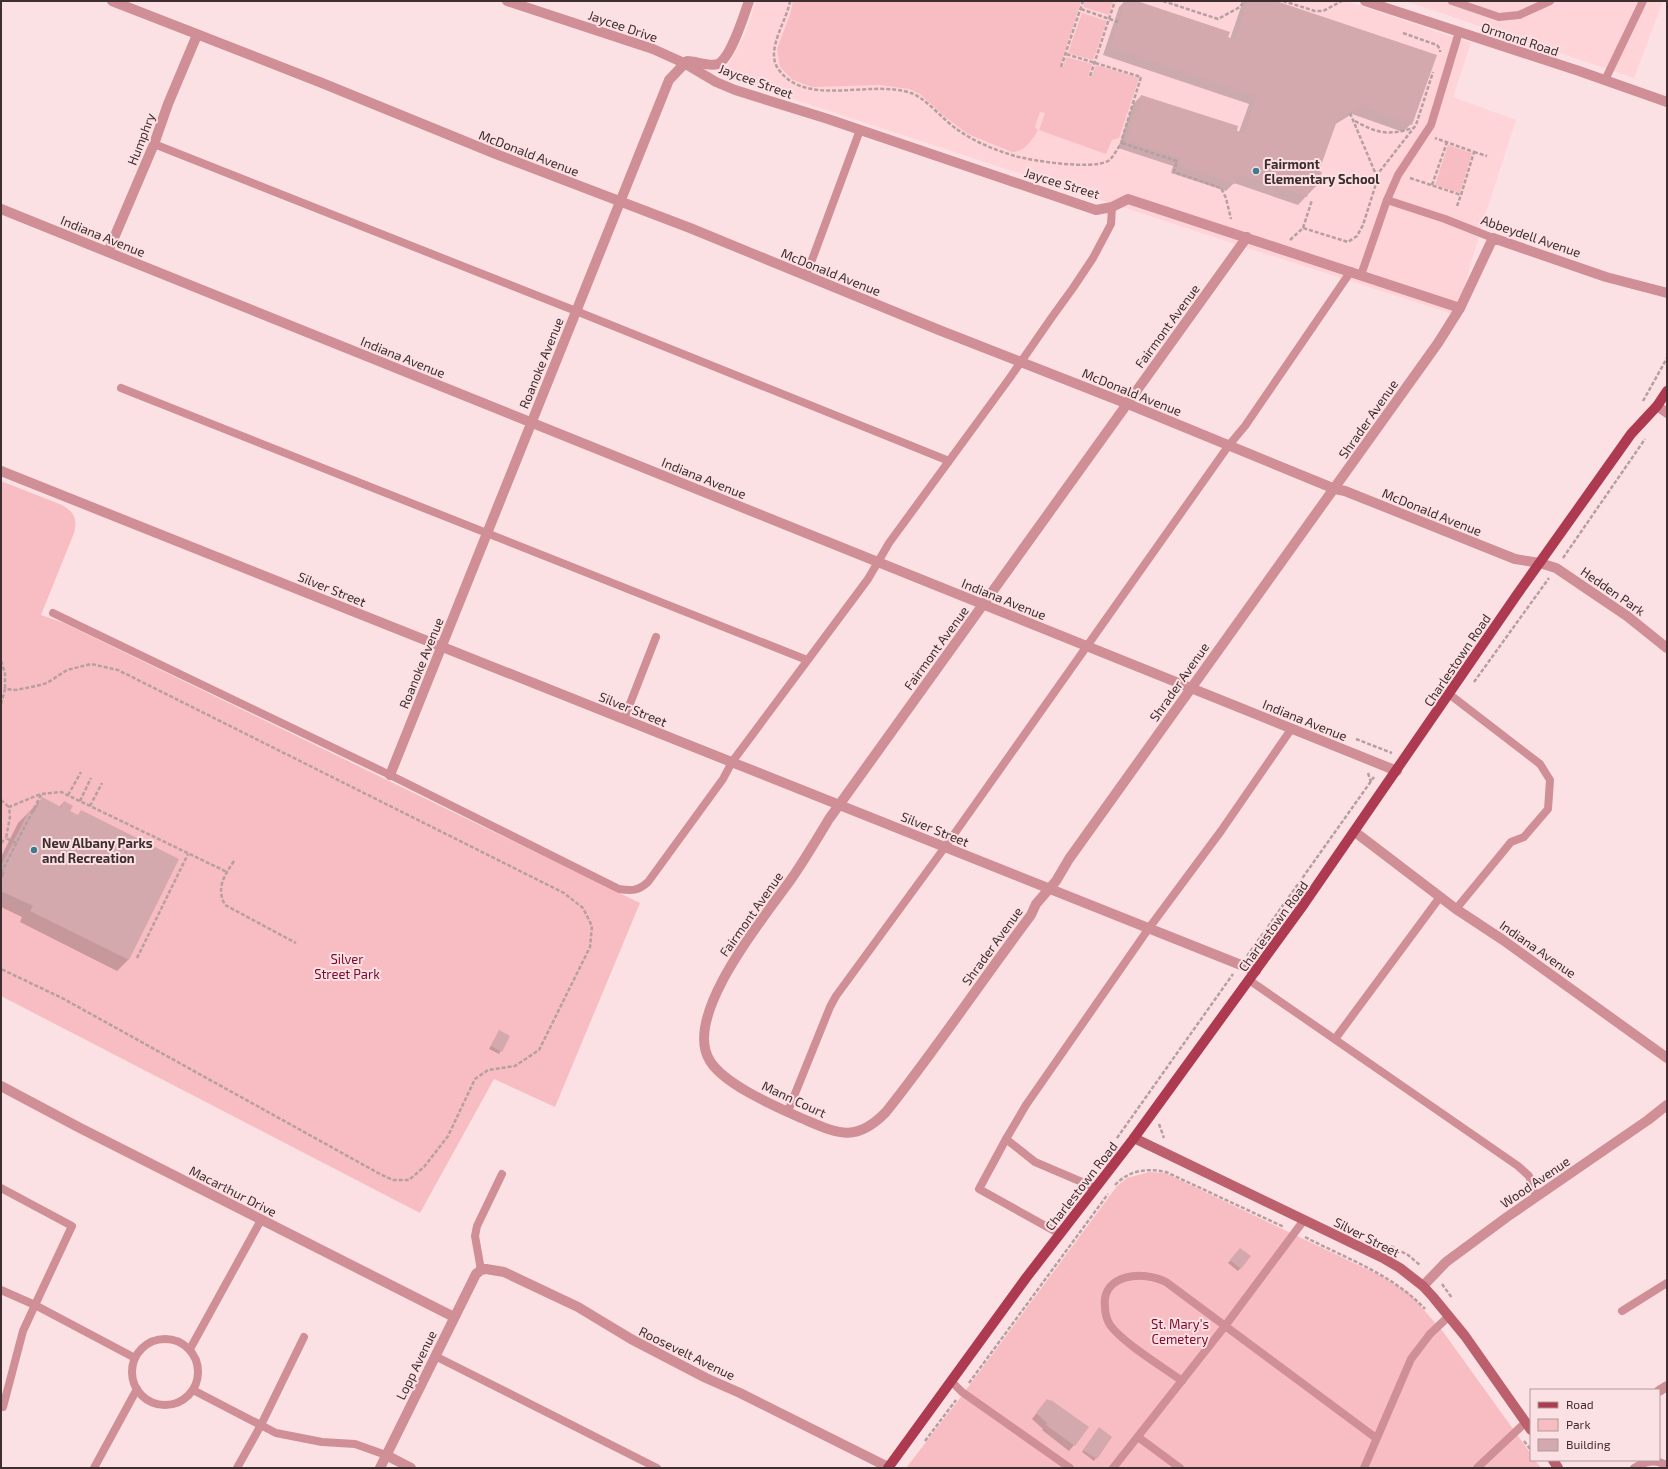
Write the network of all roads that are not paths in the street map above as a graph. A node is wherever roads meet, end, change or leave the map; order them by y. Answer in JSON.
{"nodes":[{"id":1,"x":112,"y":1,"type":"edge"},
{"id":2,"x":508,"y":1,"type":"edge"},
{"id":3,"x":749,"y":1,"type":"edge"},
{"id":4,"x":1365,"y":1,"type":"edge"},
{"id":5,"x":1452,"y":1,"type":"edge"},
{"id":6,"x":1550,"y":1,"type":"edge"},
{"id":7,"x":1643,"y":1,"type":"edge"},
{"id":8,"x":520,"y":3,"type":"edge"},
{"id":9,"x":1459,"y":32,"type":"junction"},
{"id":10,"x":197,"y":35,"type":"junction"},
{"id":11,"x":684,"y":63,"type":"junction"},
{"id":12,"x":1605,"y":80,"type":"junction"},
{"id":13,"x":1667,"y":102,"type":"edge"},
{"id":14,"x":860,"y":130,"type":"junction"},
{"id":15,"x":154,"y":144,"type":"junction"},
{"id":16,"x":1387,"y":200,"type":"junction"},
{"id":17,"x":620,"y":202,"type":"junction"},
{"id":18,"x":1112,"y":207,"type":"junction"},
{"id":19,"x":1,"y":209,"type":"edge"},
{"id":20,"x":1247,"y":237,"type":"junction"},
{"id":21,"x":1493,"y":238,"type":"junction"},
{"id":22,"x":108,"y":252,"type":"junction"},
{"id":23,"x":1356,"y":273,"type":"junction"},
{"id":24,"x":806,"y":276,"type":"junction"},
{"id":25,"x":1667,"y":293,"type":"edge"},
{"id":26,"x":1460,"y":308,"type":"junction"},
{"id":27,"x":576,"y":311,"type":"junction"},
{"id":28,"x":1022,"y":362,"type":"junction"},
{"id":29,"x":121,"y":388,"type":"dead end"},
{"id":30,"x":1667,"y":391,"type":"edge"},
{"id":31,"x":1128,"y":404,"type":"junction"},
{"id":32,"x":1657,"y":406,"type":"junction"},
{"id":33,"x":1667,"y":413,"type":"edge"},
{"id":34,"x":531,"y":423,"type":"junction"},
{"id":35,"x":1229,"y":445,"type":"junction"},
{"id":36,"x":949,"y":461,"type":"junction"},
{"id":37,"x":1,"y":471,"type":"edge"},
{"id":38,"x":1334,"y":488,"type":"junction"},
{"id":39,"x":487,"y":533,"type":"junction"},
{"id":40,"x":877,"y":562,"type":"junction"},
{"id":41,"x":1540,"y":563,"type":"junction"},
{"id":42,"x":984,"y":605,"type":"junction"},
{"id":43,"x":53,"y":613,"type":"dead end"},
{"id":44,"x":656,"y":637,"type":"dead end"},
{"id":45,"x":1087,"y":646,"type":"junction"},
{"id":46,"x":442,"y":647,"type":"junction"},
{"id":47,"x":1667,"y":648,"type":"edge"},
{"id":48,"x":807,"y":660,"type":"junction"},
{"id":49,"x":1191,"y":688,"type":"junction"},
{"id":50,"x":1450,"y":694,"type":"junction"},
{"id":51,"x":624,"y":719,"type":"junction"},
{"id":52,"x":1292,"y":728,"type":"junction"},
{"id":53,"x":732,"y":762,"type":"junction"},
{"id":54,"x":1397,"y":770,"type":"junction"},
{"id":55,"x":390,"y":775,"type":"junction"},
{"id":56,"x":840,"y":804,"type":"junction"},
{"id":57,"x":1355,"y":832,"type":"junction"},
{"id":58,"x":945,"y":847,"type":"junction"},
{"id":59,"x":1049,"y":888,"type":"junction"},
{"id":60,"x":1440,"y":897,"type":"junction"},
{"id":61,"x":1456,"y":909,"type":"junction"},
{"id":62,"x":1149,"y":928,"type":"junction"},
{"id":63,"x":1256,"y":971,"type":"junction"},
{"id":64,"x":1249,"y":980,"type":"junction"},
{"id":65,"x":1335,"y":1039,"type":"junction"},
{"id":66,"x":1667,"y":1058,"type":"edge"},
{"id":67,"x":716,"y":1069,"type":"joint"},
{"id":68,"x":1,"y":1086,"type":"edge"},
{"id":69,"x":1667,"y":1105,"type":"edge"},
{"id":70,"x":788,"y":1111,"type":"junction"},
{"id":71,"x":868,"y":1128,"type":"joint"},
{"id":72,"x":1134,"y":1138,"type":"junction"},
{"id":73,"x":1006,"y":1139,"type":"junction"},
{"id":74,"x":502,"y":1174,"type":"dead end"},
{"id":75,"x":1,"y":1188,"type":"edge"},
{"id":76,"x":1096,"y":1188,"type":"junction"},
{"id":77,"x":1536,"y":1198,"type":"junction"},
{"id":78,"x":261,"y":1220,"type":"junction"},
{"id":79,"x":1304,"y":1220,"type":"junction"},
{"id":80,"x":1060,"y":1234,"type":"junction"},
{"id":81,"x":478,"y":1272,"type":"junction"},
{"id":82,"x":1667,"y":1283,"type":"edge"},
{"id":83,"x":1422,"y":1286,"type":"junction"},
{"id":84,"x":1,"y":1290,"type":"edge"},
{"id":85,"x":34,"y":1305,"type":"junction"},
{"id":86,"x":1622,"y":1311,"type":"dead end"},
{"id":87,"x":1449,"y":1316,"type":"junction"},
{"id":88,"x":454,"y":1317,"type":"junction"},
{"id":89,"x":1224,"y":1326,"type":"junction"},
{"id":90,"x":304,"y":1338,"type":"dead end"},
{"id":91,"x":190,"y":1349,"type":"junction"},
{"id":92,"x":435,"y":1356,"type":"junction"},
{"id":93,"x":135,"y":1358,"type":"junction"},
{"id":94,"x":1182,"y":1380,"type":"junction"},
{"id":95,"x":952,"y":1382,"type":"junction"},
{"id":96,"x":137,"y":1389,"type":"junction"},
{"id":97,"x":193,"y":1390,"type":"junction"},
{"id":98,"x":3,"y":1407,"type":"dead end"},
{"id":99,"x":261,"y":1425,"type":"junction"},
{"id":100,"x":1528,"y":1426,"type":"edge"},
{"id":101,"x":1138,"y":1437,"type":"junction"},
{"id":102,"x":1376,"y":1438,"type":"junction"},
{"id":103,"x":386,"y":1454,"type":"junction"},
{"id":104,"x":1667,"y":1466,"type":"edge"},
{"id":105,"x":94,"y":1468,"type":"edge"},
{"id":106,"x":237,"y":1468,"type":"edge"},
{"id":107,"x":380,"y":1468,"type":"edge"},
{"id":108,"x":411,"y":1468,"type":"edge"},
{"id":109,"x":657,"y":1468,"type":"edge"},
{"id":110,"x":888,"y":1468,"type":"edge"},
{"id":111,"x":1070,"y":1468,"type":"edge"},
{"id":112,"x":1113,"y":1468,"type":"edge"},
{"id":113,"x":1180,"y":1468,"type":"edge"},
{"id":114,"x":1364,"y":1468,"type":"edge"},
{"id":115,"x":1477,"y":1468,"type":"edge"},
{"id":116,"x":1634,"y":1468,"type":"edge"}],
"edges":[{"from":1,"to":10,"type":"street","name":"McDonald Avenue"},
{"from":2,"to":8,"type":"street","name":"Jaycee Drive"},
{"from":3,"to":11,"type":"street"},
{"from":4,"to":9,"type":"street","name":"Ormond Road"},
{"from":5,"to":6,"type":"lane"},
{"from":7,"to":12,"type":"lane"},
{"from":8,"to":11,"type":"street","name":"Jaycee Drive"},
{"from":9,"to":12,"type":"street","name":"Ormond Road"},
{"from":9,"to":16,"type":"lane"},
{"from":10,"to":15,"type":"street","name":"Humphry"},
{"from":10,"to":17,"type":"street","name":"McDonald Avenue"},
{"from":11,"to":14,"type":"street","name":"Jaycee Street"},
{"from":11,"to":17,"type":"street","name":"Roanoke Avenue"},
{"from":12,"to":13,"type":"street","name":"Ormond Road"},
{"from":14,"to":18,"type":"street","name":"Jaycee Street"},
{"from":14,"to":24,"type":"lane"},
{"from":15,"to":22,"type":"street","name":"Humphry"},
{"from":15,"to":27,"type":"lane"},
{"from":16,"to":21,"type":"lane","name":"Abbeydell Avenue"},
{"from":16,"to":23,"type":"lane"},
{"from":17,"to":24,"type":"street","name":"McDonald Avenue"},
{"from":17,"to":27,"type":"street","name":"Roanoke Avenue"},
{"from":18,"to":20,"type":"street","name":"Jaycee Street"},
{"from":18,"to":28,"type":"lane"},
{"from":19,"to":22,"type":"street","name":"Indiana Avenue"},
{"from":20,"to":23,"type":"street","name":"Jaycee Street"},
{"from":20,"to":31,"type":"street","name":"Fairmont Avenue"},
{"from":21,"to":25,"type":"street","name":"Abbeydell Avenue"},
{"from":21,"to":26,"type":"street","name":"Shrader Avenue"},
{"from":22,"to":34,"type":"street","name":"Indiana Avenue"},
{"from":23,"to":26,"type":"street","name":"Jaycee Street"},
{"from":23,"to":35,"type":"lane"},
{"from":24,"to":28,"type":"street","name":"McDonald Avenue"},
{"from":26,"to":38,"type":"street","name":"Shrader Avenue"},
{"from":27,"to":34,"type":"street","name":"Roanoke Avenue"},
{"from":27,"to":36,"type":"lane"},
{"from":28,"to":31,"type":"street","name":"McDonald Avenue"},
{"from":28,"to":36,"type":"lane"},
{"from":29,"to":39,"type":"lane"},
{"from":30,"to":32,"type":"main road","name":"Charlestown Road"},
{"from":31,"to":35,"type":"street","name":"McDonald Avenue"},
{"from":31,"to":42,"type":"street","name":"Fairmont Avenue"},
{"from":32,"to":33,"type":"street"},
{"from":32,"to":41,"type":"main road","name":"Charlestown Road"},
{"from":34,"to":39,"type":"street","name":"Roanoke Avenue"},
{"from":34,"to":40,"type":"street","name":"Indiana Avenue"},
{"from":35,"to":38,"type":"street","name":"McDonald Avenue"},
{"from":35,"to":45,"type":"lane"},
{"from":36,"to":40,"type":"lane"},
{"from":37,"to":46,"type":"street","name":"Silver Street"},
{"from":38,"to":41,"type":"street","name":"McDonald Avenue"},
{"from":38,"to":49,"type":"street","name":"Shrader Avenue"},
{"from":39,"to":46,"type":"street","name":"Roanoke Avenue"},
{"from":39,"to":48,"type":"lane"},
{"from":40,"to":42,"type":"street","name":"Indiana Avenue"},
{"from":40,"to":48,"type":"lane"},
{"from":41,"to":47,"type":"street","name":"Hedden Park"},
{"from":41,"to":50,"type":"main road","name":"Charlestown Road"},
{"from":42,"to":45,"type":"street","name":"Indiana Avenue"},
{"from":42,"to":56,"type":"street","name":"Fairmont Avenue"},
{"from":43,"to":55,"type":"lane"},
{"from":44,"to":51,"type":"lane"},
{"from":45,"to":49,"type":"street","name":"Indiana Avenue"},
{"from":45,"to":58,"type":"lane"},
{"from":46,"to":51,"type":"street","name":"Silver Street"},
{"from":46,"to":55,"type":"street","name":"Roanoke Avenue"},
{"from":48,"to":53,"type":"lane"},
{"from":49,"to":52,"type":"street","name":"Indiana Avenue"},
{"from":49,"to":59,"type":"street","name":"Shrader Avenue"},
{"from":50,"to":54,"type":"main road","name":"Charlestown Road"},
{"from":50,"to":61,"type":"lane"},
{"from":51,"to":53,"type":"street","name":"Silver Street"},
{"from":52,"to":54,"type":"street","name":"Indiana Avenue"},
{"from":52,"to":62,"type":"lane"},
{"from":53,"to":55,"type":"lane"},
{"from":53,"to":56,"type":"street","name":"Silver Street"},
{"from":54,"to":57,"type":"main road","name":"Charlestown Road"},
{"from":56,"to":58,"type":"street","name":"Silver Street"},
{"from":56,"to":67,"type":"street","name":"Fairmont Avenue"},
{"from":57,"to":60,"type":"street","name":"Indiana Avenue"},
{"from":57,"to":63,"type":"main road","name":"Charlestown Road"},
{"from":58,"to":59,"type":"street","name":"Silver Street"},
{"from":58,"to":70,"type":"lane"},
{"from":59,"to":62,"type":"street","name":"Silver Street"},
{"from":59,"to":71,"type":"street","name":"Shrader Avenue"},
{"from":60,"to":61,"type":"street","name":"Indiana Avenue"},
{"from":60,"to":65,"type":"lane"},
{"from":61,"to":66,"type":"street","name":"Indiana Avenue"},
{"from":62,"to":63,"type":"street","name":"Silver Street"},
{"from":62,"to":73,"type":"lane"},
{"from":63,"to":64,"type":"main road","name":"Charlestown Road"},
{"from":64,"to":65,"type":"lane"},
{"from":64,"to":72,"type":"main road","name":"Charlestown Road"},
{"from":65,"to":77,"type":"lane"},
{"from":67,"to":70,"type":"street","name":"Mann Court"},
{"from":68,"to":78,"type":"street","name":"Macarthur Drive"},
{"from":69,"to":77,"type":"street","name":"Wood Avenue"},
{"from":70,"to":71,"type":"street","name":"Mann Court"},
{"from":72,"to":76,"type":"main road","name":"Charlestown Road"},
{"from":72,"to":79,"type":"main road","name":"Silver Street"},
{"from":73,"to":76,"type":"lane"},
{"from":73,"to":80,"type":"lane"},
{"from":74,"to":81,"type":"lane"},
{"from":75,"to":85,"type":"lane"},
{"from":76,"to":80,"type":"main road","name":"Charlestown Road"},
{"from":77,"to":83,"type":"street","name":"Wood Avenue"},
{"from":78,"to":88,"type":"street","name":"Macarthur Drive"},
{"from":78,"to":91,"type":"lane"},
{"from":79,"to":83,"type":"main road","name":"Silver Street"},
{"from":79,"to":89,"type":"lane"},
{"from":80,"to":95,"type":"main road","name":"Charlestown Road"},
{"from":81,"to":88,"type":"street","name":"Lopp Avenue"},
{"from":81,"to":110,"type":"street","name":"Roosevelt Avenue"},
{"from":82,"to":86,"type":"lane"},
{"from":83,"to":87,"type":"main road","name":"Silver Street"},
{"from":84,"to":85,"type":"lane"},
{"from":85,"to":93,"type":"lane"},
{"from":85,"to":98,"type":"lane"},
{"from":87,"to":100,"type":"main road","name":"Silver Street"},
{"from":87,"to":102,"type":"lane"},
{"from":88,"to":92,"type":"street","name":"Lopp Avenue"},
{"from":89,"to":94,"type":"lane"},
{"from":89,"to":94,"type":"lane"},
{"from":89,"to":102,"type":"lane"},
{"from":90,"to":99,"type":"lane"},
{"from":91,"to":93,"type":"lane"},
{"from":91,"to":97,"type":"lane"},
{"from":92,"to":103,"type":"street","name":"Lopp Avenue"},
{"from":92,"to":109,"type":"lane"},
{"from":93,"to":96,"type":"lane"},
{"from":94,"to":101,"type":"lane"},
{"from":95,"to":110,"type":"main road","name":"Charlestown Road"},
{"from":95,"to":111,"type":"lane"},
{"from":96,"to":97,"type":"lane"},
{"from":96,"to":105,"type":"lane"},
{"from":97,"to":99,"type":"lane"},
{"from":99,"to":103,"type":"lane"},
{"from":99,"to":106,"type":"lane"},
{"from":100,"to":115,"type":"lane"},
{"from":101,"to":112,"type":"lane"},
{"from":101,"to":113,"type":"lane"},
{"from":102,"to":114,"type":"lane"},
{"from":103,"to":107,"type":"street","name":"Lopp Avenue"},
{"from":103,"to":108,"type":"street"},
{"from":104,"to":116,"type":"lane"}]}
